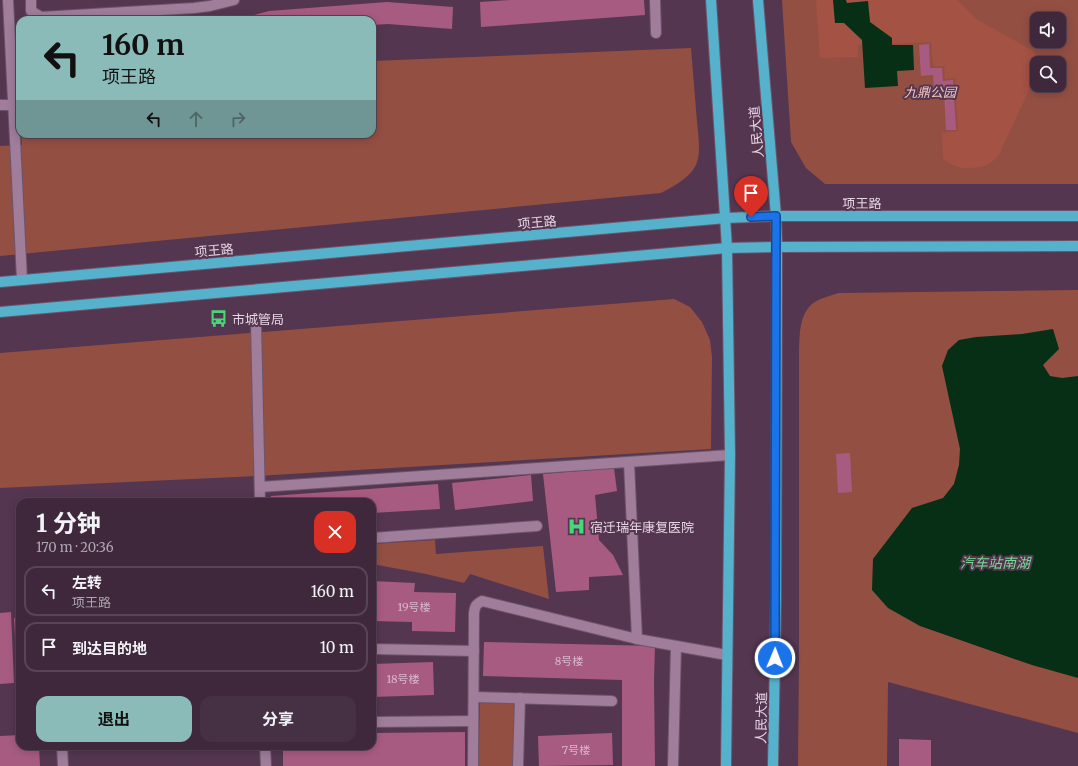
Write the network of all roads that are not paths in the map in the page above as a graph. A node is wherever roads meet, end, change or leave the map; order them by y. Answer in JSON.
{"nodes":[{"id":1,"x":8,"y":0,"type":"edge"},
{"id":2,"x":31,"y":0,"type":"edge"},
{"id":3,"x":234,"y":0,"type":"edge"},
{"id":4,"x":654,"y":0,"type":"edge"},
{"id":5,"x":711,"y":0,"type":"edge"},
{"id":6,"x":758,"y":0,"type":"edge"},
{"id":7,"x":39,"y":16,"type":"edge"},
{"id":8,"x":58,"y":16,"type":"edge"},
{"id":9,"x":5,"y":29,"type":"edge"},
{"id":10,"x":656,"y":33,"type":"dead end"},
{"id":11,"x":13,"y":105,"type":"junction"},
{"id":12,"x":0,"y":106,"type":"edge"},
{"id":13,"x":776,"y":216,"type":"junction"},
{"id":14,"x":1078,"y":216,"type":"edge"},
{"id":15,"x":726,"y":218,"type":"junction"},
{"id":16,"x":1078,"y":246,"type":"edge"},
{"id":17,"x":777,"y":247,"type":"junction"},
{"id":18,"x":727,"y":248,"type":"junction"},
{"id":19,"x":22,"y":280,"type":"junction"},
{"id":20,"x":0,"y":282,"type":"edge"},
{"id":21,"x":0,"y":312,"type":"edge"},
{"id":22,"x":256,"y":323,"type":"dead end"},
{"id":23,"x":730,"y":455,"type":"junction"},
{"id":24,"x":629,"y":462,"type":"junction"},
{"id":25,"x":260,"y":488,"type":"junction"},
{"id":26,"x":260,"y":498,"type":"edge"},
{"id":27,"x":537,"y":526,"type":"dead end"},
{"id":28,"x":376,"y":538,"type":"edge"},
{"id":29,"x":637,"y":638,"type":"junction"},
{"id":30,"x":676,"y":646,"type":"junction"},
{"id":31,"x":376,"y":649,"type":"edge"},
{"id":32,"x":474,"y":650,"type":"junction"},
{"id":33,"x":727,"y":655,"type":"junction"},
{"id":34,"x":474,"y":697,"type":"junction"},
{"id":35,"x":520,"y":698,"type":"junction"},
{"id":36,"x":612,"y":701,"type":"dead end"},
{"id":37,"x":473,"y":721,"type":"junction"},
{"id":38,"x":376,"y":722,"type":"edge"},
{"id":39,"x":62,"y":750,"type":"edge"},
{"id":40,"x":265,"y":750,"type":"edge"},
{"id":41,"x":63,"y":766,"type":"edge"},
{"id":42,"x":266,"y":766,"type":"edge"},
{"id":43,"x":472,"y":766,"type":"edge"},
{"id":44,"x":518,"y":766,"type":"edge"},
{"id":45,"x":673,"y":766,"type":"edge"},
{"id":46,"x":726,"y":766,"type":"edge"},
{"id":47,"x":773,"y":766,"type":"edge"}],
"edges":[{"from":1,"to":9,"type":"lane"},
{"from":2,"to":7,"type":"lane"},
{"from":3,"to":8,"type":"lane"},
{"from":4,"to":10,"type":"lane"},
{"from":5,"to":15,"type":"main road"},
{"from":6,"to":13,"type":"main road","name":"人民大道"},
{"from":9,"to":11,"type":"lane"},
{"from":11,"to":12,"type":"lane"},
{"from":11,"to":19,"type":"lane"},
{"from":13,"to":14,"type":"main road","name":"项王路"},
{"from":13,"to":15,"type":"main road","name":"项王路"},
{"from":13,"to":17,"type":"main road","name":"人民大道"},
{"from":15,"to":18,"type":"main road"},
{"from":15,"to":19,"type":"main road","name":"项王路"},
{"from":16,"to":17,"type":"main road"},
{"from":17,"to":18,"type":"main road"},
{"from":17,"to":47,"type":"main road","name":"人民大道"},
{"from":18,"to":21,"type":"main road"},
{"from":18,"to":23,"type":"main road"},
{"from":19,"to":20,"type":"main road","name":"项王路"},
{"from":22,"to":25,"type":"lane"},
{"from":23,"to":24,"type":"lane"},
{"from":23,"to":33,"type":"main road"},
{"from":24,"to":25,"type":"lane"},
{"from":24,"to":29,"type":"lane"},
{"from":25,"to":26,"type":"lane"},
{"from":27,"to":28,"type":"lane"},
{"from":29,"to":30,"type":"lane"},
{"from":29,"to":32,"type":"lane"},
{"from":30,"to":33,"type":"lane"},
{"from":30,"to":45,"type":"lane"},
{"from":31,"to":32,"type":"lane"},
{"from":32,"to":34,"type":"lane"},
{"from":33,"to":46,"type":"main road"},
{"from":34,"to":35,"type":"lane"},
{"from":34,"to":37,"type":"lane"},
{"from":35,"to":36,"type":"lane"},
{"from":35,"to":44,"type":"lane"},
{"from":37,"to":38,"type":"lane"},
{"from":37,"to":43,"type":"lane"},
{"from":39,"to":41,"type":"lane"},
{"from":40,"to":42,"type":"lane"}]}
